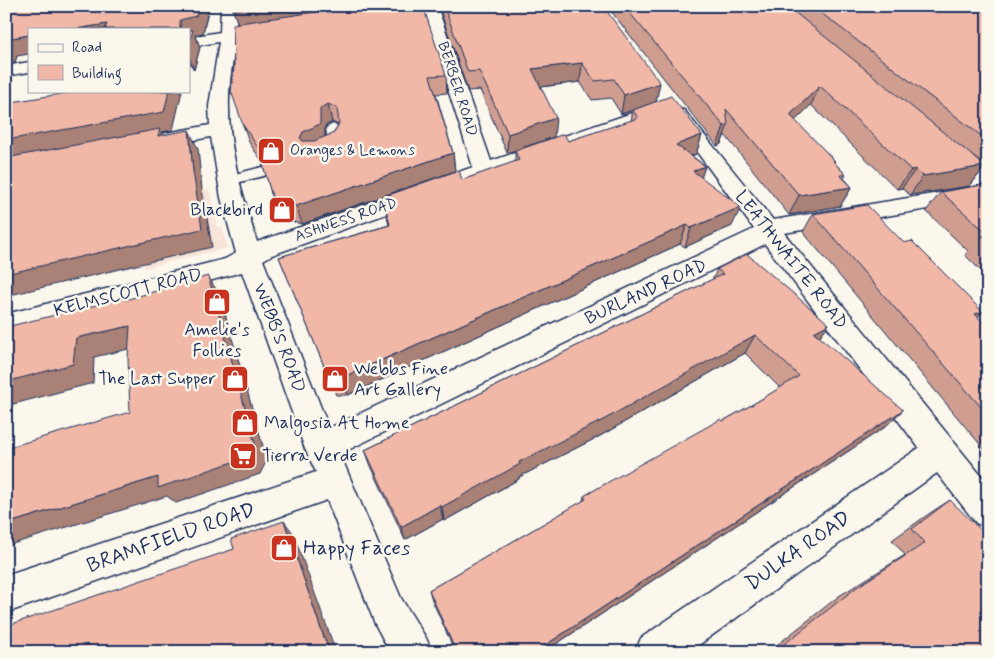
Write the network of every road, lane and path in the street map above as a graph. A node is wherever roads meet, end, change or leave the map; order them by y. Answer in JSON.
{"nodes":[{"id":1,"x":229,"y":6,"type":"edge"},
{"id":2,"x":431,"y":6,"type":"edge"},
{"id":3,"x":373,"y":15,"type":"edge"},
{"id":4,"x":261,"y":31,"type":"edge"},
{"id":5,"x":228,"y":36,"type":"junction"},
{"id":6,"x":190,"y":42,"type":"edge"},
{"id":7,"x":28,"y":68,"type":"edge"},
{"id":8,"x":6,"y":71,"type":"edge"},
{"id":9,"x":665,"y":98,"type":"joint"},
{"id":10,"x":334,"y":128,"type":"edge"},
{"id":11,"x":220,"y":129,"type":"junction"},
{"id":12,"x":132,"y":146,"type":"edge"},
{"id":13,"x":314,"y":155,"type":"edge"},
{"id":14,"x":487,"y":170,"type":"junction"},
{"id":15,"x":266,"y":171,"type":"edge"},
{"id":16,"x":229,"y":180,"type":"junction"},
{"id":17,"x":980,"y":183,"type":"edge"},
{"id":18,"x":988,"y":187,"type":"edge"},
{"id":19,"x":768,"y":231,"type":"junction"},
{"id":20,"x":249,"y":257,"type":"junction"},
{"id":21,"x":6,"y":325,"type":"edge"},
{"id":22,"x":321,"y":449,"type":"junction"},
{"id":23,"x":943,"y":456,"type":"junction"},
{"id":24,"x":336,"y":480,"type":"junction"},
{"id":25,"x":988,"y":511,"type":"edge"},
{"id":26,"x":6,"y":594,"type":"edge"},
{"id":27,"x":412,"y":652,"type":"edge"},
{"id":28,"x":655,"y":652,"type":"edge"}],
"edges":[{"from":1,"to":5,"type":"street","name":"WEBB'S ROAD"},
{"from":2,"to":3,"type":"street"},
{"from":2,"to":14,"type":"street","name":"BERBER ROAD"},
{"from":4,"to":5,"type":"street"},
{"from":5,"to":6,"type":"street"},
{"from":5,"to":11,"type":"street","name":"WEBB'S ROAD"},
{"from":7,"to":8,"type":"street"},
{"from":9,"to":14,"type":"street","name":"ASHNESS ROAD"},
{"from":9,"to":19,"type":"street","name":"LEATHWAITE ROAD"},
{"from":10,"to":13,"type":"lane"},
{"from":11,"to":12,"type":"street"},
{"from":11,"to":16,"type":"street","name":"WEBB'S ROAD"},
{"from":14,"to":20,"type":"street","name":"ASHNESS ROAD"},
{"from":15,"to":16,"type":"lane"},
{"from":16,"to":20,"type":"street","name":"WEBB'S ROAD"},
{"from":17,"to":18,"type":"street"},
{"from":17,"to":19,"type":"street","name":"BURLAND ROAD"},
{"from":19,"to":22,"type":"street","name":"BURLAND ROAD"},
{"from":19,"to":23,"type":"street","name":"LEATHWAITE ROAD"},
{"from":20,"to":21,"type":"street","name":"KELMSCOTT ROAD"},
{"from":20,"to":22,"type":"street","name":"WEBB'S ROAD"},
{"from":22,"to":24,"type":"street","name":"WEBB'S ROAD"},
{"from":23,"to":25,"type":"street","name":"LEATHWAITE ROAD"},
{"from":23,"to":28,"type":"street","name":"DULKA ROAD"},
{"from":24,"to":26,"type":"street","name":"BRAMFIELD ROAD"},
{"from":24,"to":27,"type":"street","name":"WEBB'S ROAD"}]}
